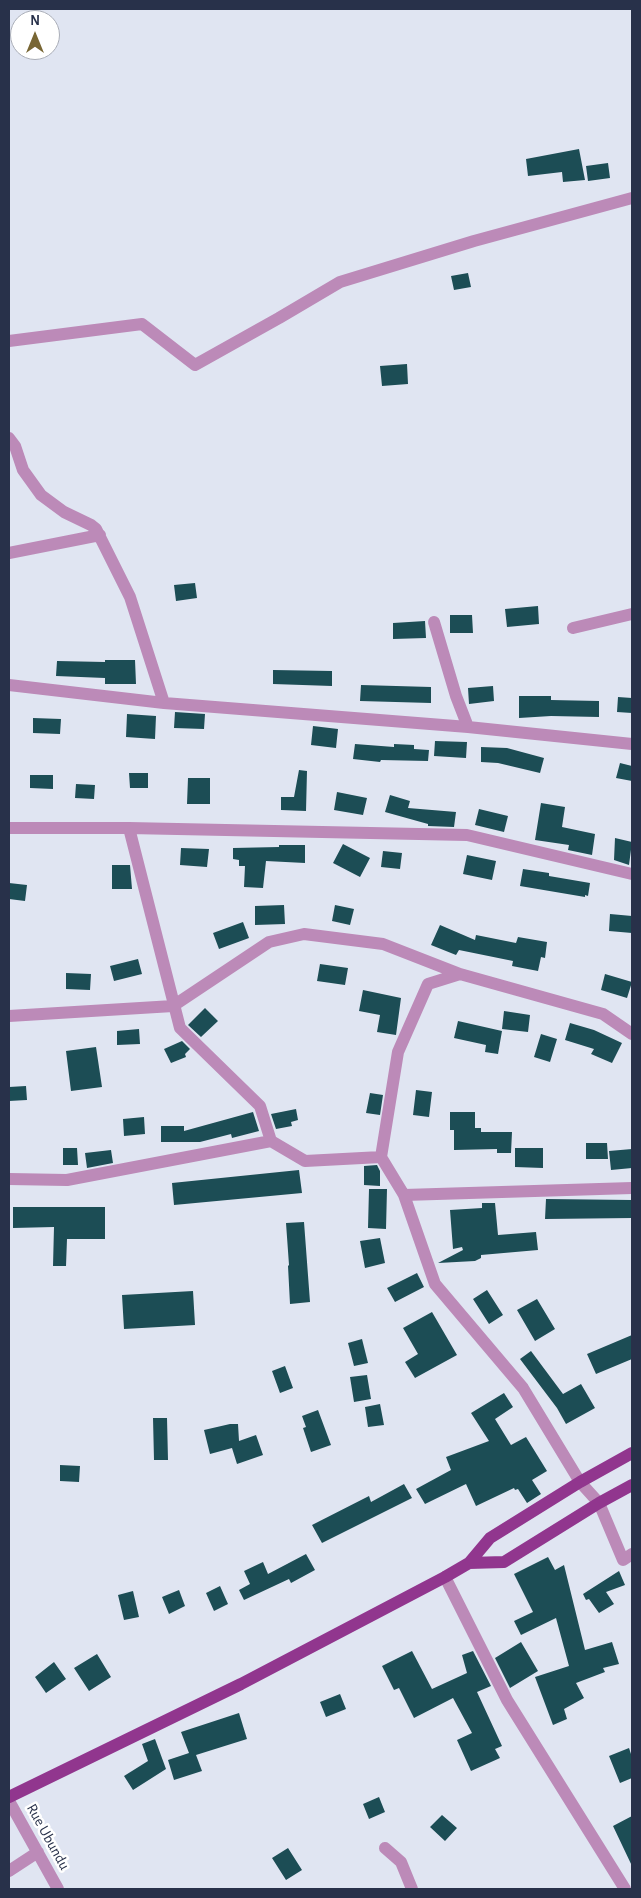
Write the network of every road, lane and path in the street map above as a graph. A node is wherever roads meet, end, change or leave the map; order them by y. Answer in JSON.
{"nodes":[{"id":1,"x":632,"y":198,"type":"edge"},
{"id":2,"x":9,"y":341,"type":"edge"},
{"id":3,"x":9,"y":438,"type":"edge"},
{"id":4,"x":100,"y":535,"type":"junction"},
{"id":5,"x":9,"y":553,"type":"edge"},
{"id":6,"x":632,"y":614,"type":"edge"},
{"id":7,"x":434,"y":622,"type":"dead end"},
{"id":8,"x":573,"y":628,"type":"dead end"},
{"id":9,"x":9,"y":685,"type":"edge"},
{"id":10,"x":164,"y":703,"type":"junction"},
{"id":11,"x":468,"y":727,"type":"junction"},
{"id":12,"x":632,"y":744,"type":"edge"},
{"id":13,"x":9,"y":828,"type":"edge"},
{"id":14,"x":130,"y":828,"type":"junction"},
{"id":15,"x":632,"y":874,"type":"edge"},
{"id":16,"x":460,"y":974,"type":"junction"},
{"id":17,"x":173,"y":1006,"type":"junction"},
{"id":18,"x":9,"y":1016,"type":"edge"},
{"id":19,"x":632,"y":1034,"type":"edge"},
{"id":20,"x":271,"y":1141,"type":"junction"},
{"id":21,"x":381,"y":1158,"type":"junction"},
{"id":22,"x":9,"y":1179,"type":"edge"},
{"id":23,"x":632,"y":1188,"type":"edge"},
{"id":24,"x":404,"y":1196,"type":"junction"},
{"id":25,"x":632,"y":1452,"type":"edge"},
{"id":26,"x":580,"y":1482,"type":"junction"},
{"id":27,"x":632,"y":1485,"type":"edge"},
{"id":28,"x":599,"y":1503,"type":"junction"},
{"id":29,"x":632,"y":1554,"type":"edge"},
{"id":30,"x":469,"y":1563,"type":"junction"},
{"id":31,"x":445,"y":1577,"type":"junction"},
{"id":32,"x":9,"y":1799,"type":"edge"},
{"id":33,"x":385,"y":1848,"type":"dead end"},
{"id":34,"x":38,"y":1852,"type":"junction"},
{"id":35,"x":9,"y":1872,"type":"edge"},
{"id":36,"x":58,"y":1889,"type":"edge"},
{"id":37,"x":412,"y":1889,"type":"edge"},
{"id":38,"x":625,"y":1889,"type":"edge"}],
"edges":[{"from":1,"to":2,"type":"street"},
{"from":3,"to":4,"type":"street"},
{"from":4,"to":5,"type":"street"},
{"from":4,"to":10,"type":"street"},
{"from":6,"to":8,"type":"street"},
{"from":7,"to":11,"type":"street"},
{"from":9,"to":10,"type":"street"},
{"from":10,"to":11,"type":"street"},
{"from":11,"to":12,"type":"street"},
{"from":13,"to":14,"type":"street"},
{"from":14,"to":15,"type":"street"},
{"from":14,"to":17,"type":"street"},
{"from":16,"to":17,"type":"street"},
{"from":16,"to":19,"type":"street"},
{"from":16,"to":21,"type":"street"},
{"from":17,"to":18,"type":"street"},
{"from":17,"to":20,"type":"street"},
{"from":20,"to":21,"type":"street"},
{"from":20,"to":22,"type":"street"},
{"from":21,"to":24,"type":"street"},
{"from":23,"to":24,"type":"street"},
{"from":24,"to":26,"type":"street"},
{"from":25,"to":26,"type":"main road"},
{"from":26,"to":28,"type":"street"},
{"from":26,"to":30,"type":"main road"},
{"from":27,"to":28,"type":"main road"},
{"from":28,"to":29,"type":"street"},
{"from":28,"to":30,"type":"main road"},
{"from":30,"to":31,"type":"main road"},
{"from":31,"to":32,"type":"main road"},
{"from":31,"to":38,"type":"street"},
{"from":32,"to":34,"type":"street","name":"Rue Ubundu"},
{"from":33,"to":37,"type":"street"},
{"from":34,"to":35,"type":"street"},
{"from":34,"to":36,"type":"street","name":"Rue Ubundu"}]}
